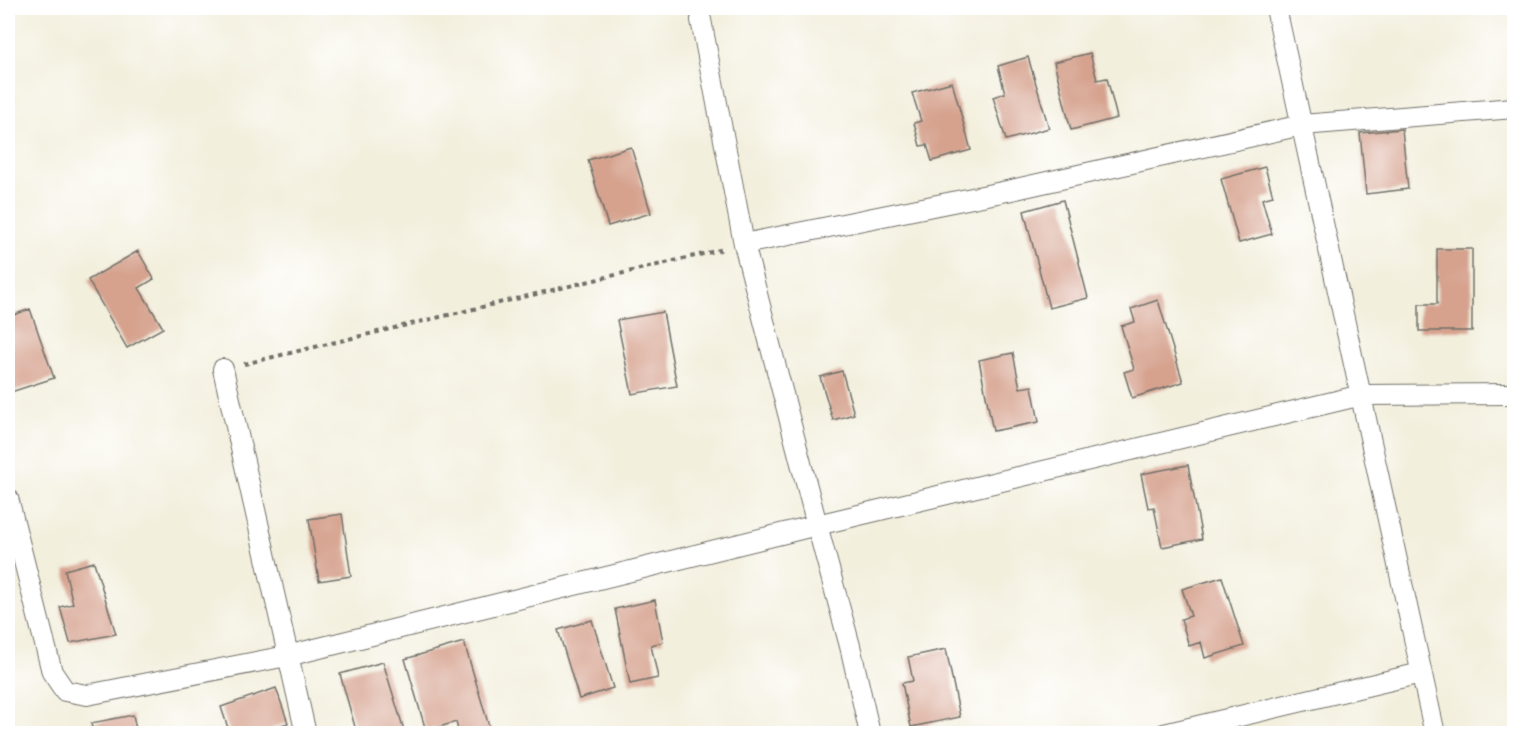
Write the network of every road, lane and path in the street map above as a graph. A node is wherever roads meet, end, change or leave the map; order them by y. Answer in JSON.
{"nodes":[{"id":1,"x":1276,"y":8,"type":"edge"},
{"id":2,"x":701,"y":20,"type":"dead end"},
{"id":3,"x":1515,"y":108,"type":"edge"},
{"id":4,"x":1302,"y":125,"type":"junction"},
{"id":5,"x":744,"y":244,"type":"junction"},
{"id":6,"x":223,"y":369,"type":"joint"},
{"id":7,"x":1515,"y":394,"type":"edge"},
{"id":8,"x":1362,"y":395,"type":"junction"},
{"id":9,"x":8,"y":498,"type":"edge"},
{"id":10,"x":817,"y":525,"type":"junction"},
{"id":11,"x":287,"y":656,"type":"junction"},
{"id":12,"x":1421,"y":673,"type":"junction"},
{"id":13,"x":306,"y":734,"type":"edge"},
{"id":14,"x":870,"y":734,"type":"edge"},
{"id":15,"x":1164,"y":734,"type":"edge"},
{"id":16,"x":1435,"y":734,"type":"edge"}],
"edges":[{"from":1,"to":4,"type":"street"},
{"from":2,"to":5,"type":"street"},
{"from":3,"to":4,"type":"street"},
{"from":4,"to":5,"type":"street"},
{"from":4,"to":8,"type":"street"},
{"from":5,"to":6,"type":"path"},
{"from":5,"to":10,"type":"street"},
{"from":6,"to":11,"type":"street"},
{"from":7,"to":8,"type":"street"},
{"from":8,"to":10,"type":"street"},
{"from":8,"to":12,"type":"street"},
{"from":9,"to":11,"type":"street"},
{"from":10,"to":11,"type":"street"},
{"from":10,"to":14,"type":"street"},
{"from":11,"to":13,"type":"street"},
{"from":12,"to":15,"type":"street"},
{"from":12,"to":16,"type":"street"}]}
